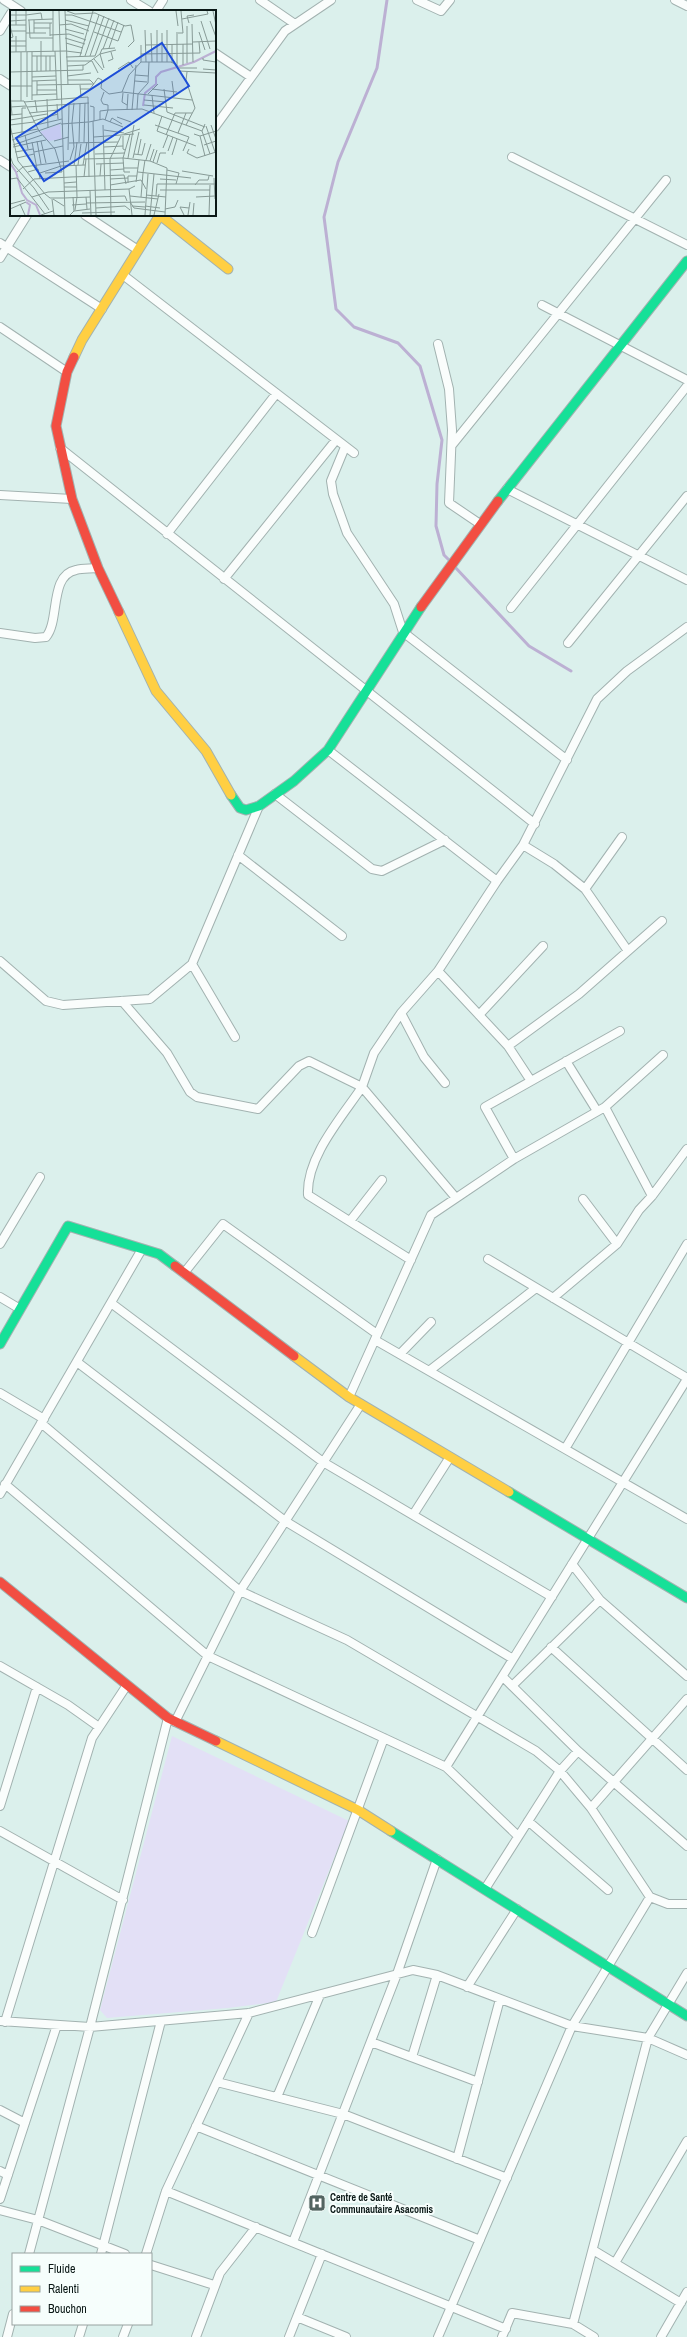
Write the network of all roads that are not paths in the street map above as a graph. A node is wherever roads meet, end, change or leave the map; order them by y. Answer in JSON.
{"nodes":[{"id":1,"x":4,"y":0,"type":"edge"},
{"id":2,"x":131,"y":0,"type":"edge"},
{"id":3,"x":163,"y":0,"type":"edge"},
{"id":4,"x":260,"y":0,"type":"edge"},
{"id":5,"x":331,"y":0,"type":"edge"},
{"id":6,"x":417,"y":0,"type":"edge"},
{"id":7,"x":450,"y":0,"type":"edge"},
{"id":8,"x":675,"y":0,"type":"edge"},
{"id":9,"x":687,"y":6,"type":"edge"},
{"id":10,"x":16,"y":9,"type":"edge"},
{"id":11,"x":147,"y":10,"type":"edge"},
{"id":12,"x":157,"y":10,"type":"edge"},
{"id":13,"x":10,"y":17,"type":"edge"},
{"id":14,"x":295,"y":24,"type":"junction"},
{"id":15,"x":0,"y":30,"type":"edge"},
{"id":16,"x":216,"y":54,"type":"edge"},
{"id":17,"x":251,"y":77,"type":"junction"},
{"id":18,"x":0,"y":79,"type":"edge"},
{"id":19,"x":10,"y":85,"type":"edge"},
{"id":20,"x":216,"y":126,"type":"edge"},
{"id":21,"x":512,"y":157,"type":"dead end"},
{"id":22,"x":0,"y":160,"type":"edge"},
{"id":23,"x":10,"y":166,"type":"edge"},
{"id":24,"x":666,"y":180,"type":"dead end"},
{"id":25,"x":26,"y":216,"type":"edge"},
{"id":26,"x":87,"y":216,"type":"edge"},
{"id":27,"x":159,"y":216,"type":"edge"},
{"id":28,"x":161,"y":216,"type":"edge"},
{"id":29,"x":635,"y":219,"type":"junction"},
{"id":30,"x":687,"y":245,"type":"edge"},
{"id":31,"x":3,"y":246,"type":"edge"},
{"id":32,"x":138,"y":250,"type":"junction"},
{"id":33,"x":0,"y":258,"type":"edge"},
{"id":34,"x":687,"y":261,"type":"edge"},
{"id":35,"x":228,"y":269,"type":"dead end"},
{"id":36,"x":123,"y":275,"type":"junction"},
{"id":37,"x":542,"y":305,"type":"dead end"},
{"id":38,"x":102,"y":309,"type":"junction"},
{"id":39,"x":558,"y":314,"type":"junction"},
{"id":40,"x":0,"y":327,"type":"edge"},
{"id":41,"x":438,"y":344,"type":"dead end"},
{"id":42,"x":620,"y":346,"type":"junction"},
{"id":43,"x":67,"y":372,"type":"junction"},
{"id":44,"x":687,"y":380,"type":"edge"},
{"id":45,"x":687,"y":386,"type":"edge"},
{"id":46,"x":276,"y":394,"type":"junction"},
{"id":47,"x":336,"y":440,"type":"junction"},
{"id":48,"x":452,"y":445,"type":"junction"},
{"id":49,"x":345,"y":447,"type":"junction"},
{"id":50,"x":60,"y":448,"type":"junction"},
{"id":51,"x":354,"y":453,"type":"dead end"},
{"id":52,"x":507,"y":489,"type":"junction"},
{"id":53,"x":0,"y":495,"type":"edge"},
{"id":54,"x":687,"y":496,"type":"edge"},
{"id":55,"x":72,"y":498,"type":"junction"},
{"id":56,"x":480,"y":524,"type":"junction"},
{"id":57,"x":577,"y":525,"type":"junction"},
{"id":58,"x":167,"y":534,"type":"junction"},
{"id":59,"x":639,"y":556,"type":"junction"},
{"id":60,"x":98,"y":568,"type":"junction"},
{"id":61,"x":224,"y":579,"type":"junction"},
{"id":62,"x":687,"y":580,"type":"edge"},
{"id":63,"x":511,"y":608,"type":"dead end"},
{"id":64,"x":687,"y":627,"type":"edge"},
{"id":65,"x":403,"y":632,"type":"junction"},
{"id":66,"x":0,"y":633,"type":"edge"},
{"id":67,"x":568,"y":643,"type":"dead end"},
{"id":68,"x":365,"y":691,"type":"junction"},
{"id":69,"x":328,"y":750,"type":"junction"},
{"id":70,"x":566,"y":760,"type":"junction"},
{"id":71,"x":275,"y":794,"type":"junction"},
{"id":72,"x":259,"y":806,"type":"junction"},
{"id":73,"x":535,"y":824,"type":"junction"},
{"id":74,"x":622,"y":837,"type":"dead end"},
{"id":75,"x":445,"y":840,"type":"junction"},
{"id":76,"x":523,"y":844,"type":"junction"},
{"id":77,"x":238,"y":855,"type":"junction"},
{"id":78,"x":497,"y":880,"type":"junction"},
{"id":79,"x":585,"y":889,"type":"junction"},
{"id":80,"x":662,"y":921,"type":"dead end"},
{"id":81,"x":342,"y":936,"type":"dead end"},
{"id":82,"x":543,"y":946,"type":"dead end"},
{"id":83,"x":628,"y":951,"type":"junction"},
{"id":84,"x":0,"y":961,"type":"edge"},
{"id":85,"x":192,"y":964,"type":"junction"},
{"id":86,"x":438,"y":971,"type":"junction"},
{"id":87,"x":122,"y":1001,"type":"junction"},
{"id":88,"x":401,"y":1013,"type":"junction"},
{"id":89,"x":479,"y":1016,"type":"junction"},
{"id":90,"x":620,"y":1030,"type":"dead end"},
{"id":91,"x":235,"y":1037,"type":"dead end"},
{"id":92,"x":508,"y":1046,"type":"junction"},
{"id":93,"x":663,"y":1055,"type":"dead end"},
{"id":94,"x":566,"y":1061,"type":"junction"},
{"id":95,"x":531,"y":1081,"type":"junction"},
{"id":96,"x":445,"y":1083,"type":"dead end"},
{"id":97,"x":362,"y":1087,"type":"junction"},
{"id":98,"x":605,"y":1107,"type":"junction"},
{"id":99,"x":597,"y":1111,"type":"junction"},
{"id":100,"x":687,"y":1149,"type":"edge"},
{"id":101,"x":514,"y":1160,"type":"junction"},
{"id":102,"x":40,"y":1177,"type":"dead end"},
{"id":103,"x":382,"y":1180,"type":"dead end"},
{"id":104,"x":652,"y":1196,"type":"junction"},
{"id":105,"x":456,"y":1198,"type":"junction"},
{"id":106,"x":583,"y":1199,"type":"dead end"},
{"id":107,"x":350,"y":1221,"type":"junction"},
{"id":108,"x":0,"y":1244,"type":"edge"},
{"id":109,"x":617,"y":1244,"type":"junction"},
{"id":110,"x":687,"y":1244,"type":"edge"},
{"id":111,"x":142,"y":1249,"type":"junction"},
{"id":112,"x":488,"y":1259,"type":"dead end"},
{"id":113,"x":411,"y":1260,"type":"junction"},
{"id":114,"x":184,"y":1273,"type":"junction"},
{"id":115,"x":536,"y":1288,"type":"junction"},
{"id":116,"x":0,"y":1298,"type":"edge"},
{"id":117,"x":554,"y":1298,"type":"junction"},
{"id":118,"x":111,"y":1303,"type":"junction"},
{"id":119,"x":20,"y":1309,"type":"junction"},
{"id":120,"x":431,"y":1322,"type":"dead end"},
{"id":121,"x":376,"y":1337,"type":"junction"},
{"id":122,"x":628,"y":1342,"type":"junction"},
{"id":123,"x":0,"y":1344,"type":"edge"},
{"id":124,"x":400,"y":1354,"type":"junction"},
{"id":125,"x":77,"y":1362,"type":"junction"},
{"id":126,"x":429,"y":1371,"type":"junction"},
{"id":127,"x":687,"y":1378,"type":"edge"},
{"id":128,"x":0,"y":1394,"type":"edge"},
{"id":129,"x":349,"y":1397,"type":"junction"},
{"id":130,"x":361,"y":1404,"type":"junction"},
{"id":131,"x":42,"y":1421,"type":"junction"},
{"id":132,"x":565,"y":1449,"type":"junction"},
{"id":133,"x":450,"y":1457,"type":"junction"},
{"id":134,"x":323,"y":1462,"type":"junction"},
{"id":135,"x":623,"y":1482,"type":"junction"},
{"id":136,"x":5,"y":1484,"type":"junction"},
{"id":137,"x":0,"y":1494,"type":"edge"},
{"id":138,"x":413,"y":1515,"type":"junction"},
{"id":139,"x":686,"y":1517,"type":"edge"},
{"id":140,"x":285,"y":1522,"type":"junction"},
{"id":141,"x":588,"y":1539,"type":"junction"},
{"id":142,"x":572,"y":1564,"type":"junction"},
{"id":143,"x":0,"y":1582,"type":"edge"},
{"id":144,"x":240,"y":1591,"type":"junction"},
{"id":145,"x":552,"y":1597,"type":"junction"},
{"id":146,"x":687,"y":1598,"type":"edge"},
{"id":147,"x":600,"y":1600,"type":"junction"},
{"id":148,"x":551,"y":1648,"type":"junction"},
{"id":149,"x":208,"y":1656,"type":"junction"},
{"id":150,"x":513,"y":1659,"type":"junction"},
{"id":151,"x":0,"y":1666,"type":"edge"},
{"id":152,"x":503,"y":1676,"type":"junction"},
{"id":153,"x":687,"y":1676,"type":"edge"},
{"id":154,"x":127,"y":1685,"type":"junction"},
{"id":155,"x":512,"y":1686,"type":"junction"},
{"id":156,"x":37,"y":1687,"type":"junction"},
{"id":157,"x":687,"y":1699,"type":"edge"},
{"id":158,"x":478,"y":1716,"type":"junction"},
{"id":159,"x":172,"y":1720,"type":"junction"},
{"id":160,"x":99,"y":1727,"type":"junction"},
{"id":161,"x":384,"y":1738,"type":"junction"},
{"id":162,"x":652,"y":1739,"type":"junction"},
{"id":163,"x":578,"y":1751,"type":"junction"},
{"id":164,"x":446,"y":1767,"type":"junction"},
{"id":165,"x":687,"y":1770,"type":"edge"},
{"id":166,"x":560,"y":1771,"type":"junction"},
{"id":167,"x":614,"y":1783,"type":"junction"},
{"id":168,"x":0,"y":1806,"type":"edge"},
{"id":169,"x":591,"y":1808,"type":"junction"},
{"id":170,"x":358,"y":1810,"type":"junction"},
{"id":171,"x":528,"y":1822,"type":"junction"},
{"id":172,"x":0,"y":1831,"type":"edge"},
{"id":173,"x":518,"y":1836,"type":"junction"},
{"id":174,"x":687,"y":1846,"type":"edge"},
{"id":175,"x":437,"y":1860,"type":"junction"},
{"id":176,"x":54,"y":1861,"type":"junction"},
{"id":177,"x":485,"y":1889,"type":"junction"},
{"id":178,"x":608,"y":1890,"type":"dead end"},
{"id":179,"x":650,"y":1897,"type":"junction"},
{"id":180,"x":123,"y":1900,"type":"junction"},
{"id":181,"x":687,"y":1904,"type":"edge"},
{"id":182,"x":517,"y":1909,"type":"junction"},
{"id":183,"x":312,"y":1933,"type":"dead end"},
{"id":184,"x":609,"y":1967,"type":"junction"},
{"id":185,"x":687,"y":1973,"type":"edge"},
{"id":186,"x":397,"y":1974,"type":"junction"},
{"id":187,"x":437,"y":1975,"type":"junction"},
{"id":188,"x":467,"y":1987,"type":"junction"},
{"id":189,"x":320,"y":1995,"type":"junction"},
{"id":190,"x":500,"y":1999,"type":"junction"},
{"id":191,"x":668,"y":2004,"type":"junction"},
{"id":192,"x":249,"y":2013,"type":"junction"},
{"id":193,"x":687,"y":2016,"type":"edge"},
{"id":194,"x":161,"y":2021,"type":"junction"},
{"id":195,"x":2,"y":2022,"type":"edge"},
{"id":196,"x":57,"y":2025,"type":"junction"},
{"id":197,"x":572,"y":2026,"type":"junction"},
{"id":198,"x":90,"y":2027,"type":"junction"},
{"id":199,"x":648,"y":2038,"type":"junction"},
{"id":200,"x":371,"y":2042,"type":"junction"},
{"id":201,"x":687,"y":2055,"type":"edge"},
{"id":202,"x":412,"y":2057,"type":"junction"},
{"id":203,"x":217,"y":2082,"type":"junction"},
{"id":204,"x":478,"y":2082,"type":"junction"},
{"id":205,"x":278,"y":2097,"type":"junction"},
{"id":206,"x":0,"y":2110,"type":"edge"},
{"id":207,"x":343,"y":2114,"type":"junction"},
{"id":208,"x":25,"y":2123,"type":"junction"},
{"id":209,"x":196,"y":2126,"type":"junction"},
{"id":210,"x":687,"y":2141,"type":"edge"},
{"id":211,"x":457,"y":2159,"type":"junction"},
{"id":212,"x":0,"y":2171,"type":"edge"},
{"id":213,"x":8,"y":2175,"type":"junction"},
{"id":214,"x":319,"y":2176,"type":"junction"},
{"id":215,"x":507,"y":2178,"type":"junction"},
{"id":216,"x":166,"y":2191,"type":"junction"},
{"id":217,"x":0,"y":2199,"type":"edge"},
{"id":218,"x":0,"y":2210,"type":"edge"},
{"id":219,"x":38,"y":2220,"type":"junction"},
{"id":220,"x":256,"y":2227,"type":"junction"},
{"id":221,"x":480,"y":2240,"type":"junction"},
{"id":222,"x":293,"y":2242,"type":"junction"},
{"id":223,"x":103,"y":2244,"type":"junction"},
{"id":224,"x":593,"y":2250,"type":"junction"},
{"id":225,"x":29,"y":2253,"type":"edge"},
{"id":226,"x":101,"y":2253,"type":"edge"},
{"id":227,"x":123,"y":2253,"type":"edge"},
{"id":228,"x":146,"y":2253,"type":"edge"},
{"id":229,"x":322,"y":2254,"type":"junction"},
{"id":230,"x":615,"y":2263,"type":"junction"},
{"id":231,"x":152,"y":2265,"type":"edge"},
{"id":232,"x":214,"y":2285,"type":"junction"},
{"id":233,"x":687,"y":2292,"type":"edge"},
{"id":234,"x":681,"y":2303,"type":"junction"},
{"id":235,"x":451,"y":2306,"type":"junction"},
{"id":236,"x":297,"y":2317,"type":"junction"},
{"id":237,"x":12,"y":2318,"type":"edge"},
{"id":238,"x":573,"y":2324,"type":"junction"},
{"id":239,"x":82,"y":2325,"type":"edge"},
{"id":240,"x":128,"y":2325,"type":"edge"},
{"id":241,"x":506,"y":2328,"type":"junction"},
{"id":242,"x":7,"y":2337,"type":"edge"},
{"id":243,"x":79,"y":2337,"type":"edge"},
{"id":244,"x":123,"y":2337,"type":"edge"},
{"id":245,"x":196,"y":2337,"type":"edge"},
{"id":246,"x":289,"y":2337,"type":"edge"},
{"id":247,"x":346,"y":2337,"type":"edge"},
{"id":248,"x":438,"y":2337,"type":"edge"},
{"id":249,"x":502,"y":2337,"type":"edge"},
{"id":250,"x":594,"y":2337,"type":"edge"},
{"id":251,"x":661,"y":2337,"type":"edge"}],
"edges":[{"from":1,"to":10,"type":"street"},
{"from":2,"to":11,"type":"street"},
{"from":3,"to":12,"type":"street"},
{"from":4,"to":14,"type":"street"},
{"from":5,"to":14,"type":"street"},
{"from":6,"to":7,"type":"street"},
{"from":8,"to":9,"type":"street"},
{"from":13,"to":15,"type":"street"},
{"from":14,"to":17,"type":"street"},
{"from":16,"to":17,"type":"street"},
{"from":17,"to":20,"type":"street"},
{"from":18,"to":19,"type":"street"},
{"from":21,"to":29,"type":"street"},
{"from":22,"to":23,"type":"street"},
{"from":24,"to":29,"type":"street"},
{"from":25,"to":31,"type":"street"},
{"from":26,"to":32,"type":"street"},
{"from":27,"to":32,"type":"street"},
{"from":28,"to":35,"type":"street"},
{"from":29,"to":30,"type":"street"},
{"from":29,"to":39,"type":"street"},
{"from":31,"to":33,"type":"street"},
{"from":31,"to":38,"type":"street"},
{"from":32,"to":36,"type":"street"},
{"from":34,"to":42,"type":"street"},
{"from":36,"to":38,"type":"street"},
{"from":36,"to":46,"type":"street"},
{"from":37,"to":39,"type":"street"},
{"from":38,"to":43,"type":"street"},
{"from":39,"to":42,"type":"street"},
{"from":39,"to":48,"type":"street"},
{"from":40,"to":43,"type":"street"},
{"from":41,"to":48,"type":"street"},
{"from":42,"to":44,"type":"street"},
{"from":42,"to":52,"type":"street"},
{"from":43,"to":50,"type":"street"},
{"from":45,"to":57,"type":"street"},
{"from":46,"to":47,"type":"street"},
{"from":46,"to":58,"type":"street"},
{"from":47,"to":49,"type":"street"},
{"from":47,"to":61,"type":"street"},
{"from":48,"to":56,"type":"street"},
{"from":49,"to":51,"type":"street"},
{"from":49,"to":65,"type":"street"},
{"from":50,"to":55,"type":"street"},
{"from":50,"to":58,"type":"street"},
{"from":52,"to":56,"type":"street"},
{"from":52,"to":57,"type":"street"},
{"from":53,"to":55,"type":"street"},
{"from":54,"to":59,"type":"street"},
{"from":55,"to":60,"type":"street"},
{"from":56,"to":65,"type":"street"},
{"from":57,"to":59,"type":"street"},
{"from":57,"to":63,"type":"street"},
{"from":58,"to":61,"type":"street"},
{"from":59,"to":62,"type":"street"},
{"from":59,"to":67,"type":"street"},
{"from":60,"to":66,"type":"street"},
{"from":60,"to":72,"type":"street"},
{"from":61,"to":68,"type":"street"},
{"from":64,"to":70,"type":"street"},
{"from":65,"to":68,"type":"street"},
{"from":65,"to":70,"type":"street"},
{"from":68,"to":69,"type":"street"},
{"from":68,"to":73,"type":"street"},
{"from":69,"to":71,"type":"street"},
{"from":69,"to":75,"type":"street"},
{"from":70,"to":73,"type":"street"},
{"from":71,"to":72,"type":"street"},
{"from":71,"to":75,"type":"street"},
{"from":72,"to":77,"type":"street"},
{"from":73,"to":76,"type":"street"},
{"from":74,"to":79,"type":"street"},
{"from":75,"to":78,"type":"street"},
{"from":76,"to":78,"type":"street"},
{"from":76,"to":79,"type":"street"},
{"from":77,"to":81,"type":"street"},
{"from":77,"to":85,"type":"street"},
{"from":78,"to":86,"type":"street"},
{"from":79,"to":83,"type":"street"},
{"from":80,"to":83,"type":"street"},
{"from":82,"to":89,"type":"street"},
{"from":83,"to":92,"type":"street"},
{"from":84,"to":87,"type":"street"},
{"from":85,"to":87,"type":"street"},
{"from":85,"to":91,"type":"street"},
{"from":86,"to":88,"type":"street"},
{"from":86,"to":89,"type":"street"},
{"from":87,"to":97,"type":"street"},
{"from":88,"to":96,"type":"street"},
{"from":88,"to":97,"type":"street"},
{"from":89,"to":92,"type":"street"},
{"from":90,"to":94,"type":"street"},
{"from":92,"to":95,"type":"street"},
{"from":93,"to":98,"type":"street"},
{"from":94,"to":95,"type":"street"},
{"from":94,"to":99,"type":"street"},
{"from":95,"to":101,"type":"street"},
{"from":97,"to":105,"type":"street"},
{"from":97,"to":107,"type":"street"},
{"from":98,"to":99,"type":"street"},
{"from":98,"to":104,"type":"street"},
{"from":99,"to":101,"type":"street"},
{"from":100,"to":104,"type":"street"},
{"from":101,"to":105,"type":"street"},
{"from":102,"to":108,"type":"street"},
{"from":103,"to":107,"type":"street"},
{"from":104,"to":109,"type":"street"},
{"from":105,"to":113,"type":"street"},
{"from":106,"to":109,"type":"street"},
{"from":107,"to":113,"type":"street"},
{"from":109,"to":117,"type":"street"},
{"from":110,"to":122,"type":"street"},
{"from":111,"to":114,"type":"street"},
{"from":111,"to":118,"type":"street"},
{"from":111,"to":119,"type":"street"},
{"from":112,"to":115,"type":"street"},
{"from":113,"to":121,"type":"street"},
{"from":114,"to":121,"type":"street"},
{"from":114,"to":129,"type":"street"},
{"from":115,"to":117,"type":"street"},
{"from":115,"to":126,"type":"street"},
{"from":116,"to":119,"type":"street"},
{"from":117,"to":122,"type":"street"},
{"from":118,"to":125,"type":"street"},
{"from":118,"to":134,"type":"street"},
{"from":119,"to":123,"type":"street"},
{"from":120,"to":124,"type":"street"},
{"from":121,"to":124,"type":"street"},
{"from":121,"to":129,"type":"street"},
{"from":122,"to":127,"type":"street"},
{"from":122,"to":132,"type":"street"},
{"from":124,"to":126,"type":"street"},
{"from":125,"to":131,"type":"street"},
{"from":125,"to":140,"type":"street"},
{"from":126,"to":132,"type":"street"},
{"from":127,"to":135,"type":"street"},
{"from":128,"to":131,"type":"street"},
{"from":129,"to":130,"type":"street"},
{"from":130,"to":133,"type":"street"},
{"from":130,"to":134,"type":"street"},
{"from":131,"to":136,"type":"street"},
{"from":131,"to":144,"type":"street"},
{"from":132,"to":135,"type":"street"},
{"from":133,"to":138,"type":"street"},
{"from":133,"to":141,"type":"street"},
{"from":134,"to":138,"type":"street"},
{"from":134,"to":140,"type":"street"},
{"from":135,"to":139,"type":"street"},
{"from":135,"to":141,"type":"street"},
{"from":136,"to":137,"type":"street"},
{"from":136,"to":149,"type":"street"},
{"from":138,"to":145,"type":"street"},
{"from":140,"to":144,"type":"street"},
{"from":140,"to":150,"type":"street"},
{"from":141,"to":142,"type":"street"},
{"from":141,"to":146,"type":"street"},
{"from":142,"to":145,"type":"street"},
{"from":142,"to":147,"type":"street"},
{"from":143,"to":154,"type":"street"},
{"from":144,"to":149,"type":"street"},
{"from":144,"to":158,"type":"street"},
{"from":145,"to":150,"type":"street"},
{"from":147,"to":148,"type":"street"},
{"from":147,"to":153,"type":"street"},
{"from":148,"to":155,"type":"street"},
{"from":148,"to":162,"type":"street"},
{"from":149,"to":159,"type":"street"},
{"from":149,"to":161,"type":"street"},
{"from":150,"to":152,"type":"street"},
{"from":151,"to":156,"type":"street"},
{"from":152,"to":155,"type":"street"},
{"from":152,"to":158,"type":"street"},
{"from":154,"to":159,"type":"street"},
{"from":154,"to":160,"type":"street"},
{"from":155,"to":163,"type":"street"},
{"from":156,"to":160,"type":"street"},
{"from":156,"to":168,"type":"street"},
{"from":157,"to":162,"type":"street"},
{"from":158,"to":164,"type":"street"},
{"from":158,"to":166,"type":"street"},
{"from":159,"to":170,"type":"street"},
{"from":159,"to":180,"type":"street"},
{"from":160,"to":176,"type":"street"},
{"from":161,"to":164,"type":"street"},
{"from":161,"to":170,"type":"street"},
{"from":162,"to":165,"type":"street"},
{"from":162,"to":167,"type":"street"},
{"from":163,"to":166,"type":"street"},
{"from":163,"to":167,"type":"street"},
{"from":164,"to":173,"type":"street"},
{"from":166,"to":169,"type":"street"},
{"from":166,"to":171,"type":"street"},
{"from":167,"to":169,"type":"street"},
{"from":167,"to":174,"type":"street"},
{"from":169,"to":179,"type":"street"},
{"from":170,"to":175,"type":"street"},
{"from":170,"to":183,"type":"street"},
{"from":171,"to":173,"type":"street"},
{"from":171,"to":178,"type":"street"},
{"from":172,"to":176,"type":"street"},
{"from":173,"to":177,"type":"street"},
{"from":175,"to":177,"type":"street"},
{"from":175,"to":186,"type":"street"},
{"from":176,"to":180,"type":"street"},
{"from":176,"to":195,"type":"street"},
{"from":177,"to":182,"type":"street"},
{"from":179,"to":181,"type":"street"},
{"from":179,"to":184,"type":"street"},
{"from":180,"to":198,"type":"street"},
{"from":182,"to":184,"type":"street"},
{"from":182,"to":188,"type":"street"},
{"from":184,"to":191,"type":"street"},
{"from":184,"to":197,"type":"street"},
{"from":185,"to":191,"type":"street"},
{"from":186,"to":187,"type":"street"},
{"from":186,"to":189,"type":"street"},
{"from":186,"to":200,"type":"street"},
{"from":187,"to":188,"type":"street"},
{"from":187,"to":202,"type":"street"},
{"from":188,"to":190,"type":"street"},
{"from":189,"to":192,"type":"street"},
{"from":189,"to":205,"type":"street"},
{"from":190,"to":197,"type":"street"},
{"from":190,"to":204,"type":"street"},
{"from":191,"to":193,"type":"street"},
{"from":191,"to":199,"type":"street"},
{"from":192,"to":194,"type":"street"},
{"from":192,"to":203,"type":"street"},
{"from":194,"to":198,"type":"street"},
{"from":194,"to":223,"type":"street"},
{"from":195,"to":196,"type":"street"},
{"from":196,"to":198,"type":"street"},
{"from":196,"to":208,"type":"street"},
{"from":197,"to":199,"type":"street"},
{"from":197,"to":215,"type":"street"},
{"from":198,"to":219,"type":"street"},
{"from":199,"to":201,"type":"street"},
{"from":199,"to":224,"type":"street"},
{"from":200,"to":202,"type":"street"},
{"from":200,"to":207,"type":"street"},
{"from":202,"to":204,"type":"street"},
{"from":203,"to":205,"type":"street"},
{"from":203,"to":209,"type":"street"},
{"from":204,"to":211,"type":"street"},
{"from":205,"to":207,"type":"street"},
{"from":206,"to":208,"type":"street"},
{"from":207,"to":211,"type":"street"},
{"from":207,"to":214,"type":"street"},
{"from":208,"to":213,"type":"street"},
{"from":209,"to":214,"type":"street"},
{"from":209,"to":216,"type":"street"},
{"from":210,"to":230,"type":"street"},
{"from":211,"to":215,"type":"street"},
{"from":212,"to":213,"type":"street"},
{"from":213,"to":217,"type":"street"},
{"from":214,"to":221,"type":"street"},
{"from":214,"to":222,"type":"street"},
{"from":215,"to":221,"type":"street"},
{"from":216,"to":220,"type":"street"},
{"from":216,"to":228,"type":"street"},
{"from":218,"to":219,"type":"street"},
{"from":219,"to":223,"type":"street"},
{"from":219,"to":225,"type":"street"},
{"from":220,"to":222,"type":"street"},
{"from":220,"to":232,"type":"street"},
{"from":221,"to":235,"type":"street"},
{"from":222,"to":229,"type":"street"},
{"from":223,"to":226,"type":"street"},
{"from":223,"to":227,"type":"street"},
{"from":224,"to":230,"type":"street"},
{"from":224,"to":238,"type":"street"},
{"from":229,"to":235,"type":"street"},
{"from":229,"to":236,"type":"street"},
{"from":230,"to":234,"type":"street"},
{"from":231,"to":232,"type":"street"},
{"from":232,"to":245,"type":"street"},
{"from":233,"to":234,"type":"street"},
{"from":234,"to":251,"type":"street"},
{"from":235,"to":241,"type":"street"},
{"from":235,"to":248,"type":"street"},
{"from":236,"to":246,"type":"street"},
{"from":236,"to":247,"type":"street"},
{"from":237,"to":242,"type":"street"},
{"from":238,"to":241,"type":"street"},
{"from":238,"to":250,"type":"street"},
{"from":239,"to":243,"type":"street"},
{"from":240,"to":244,"type":"street"},
{"from":241,"to":249,"type":"street"}]}
